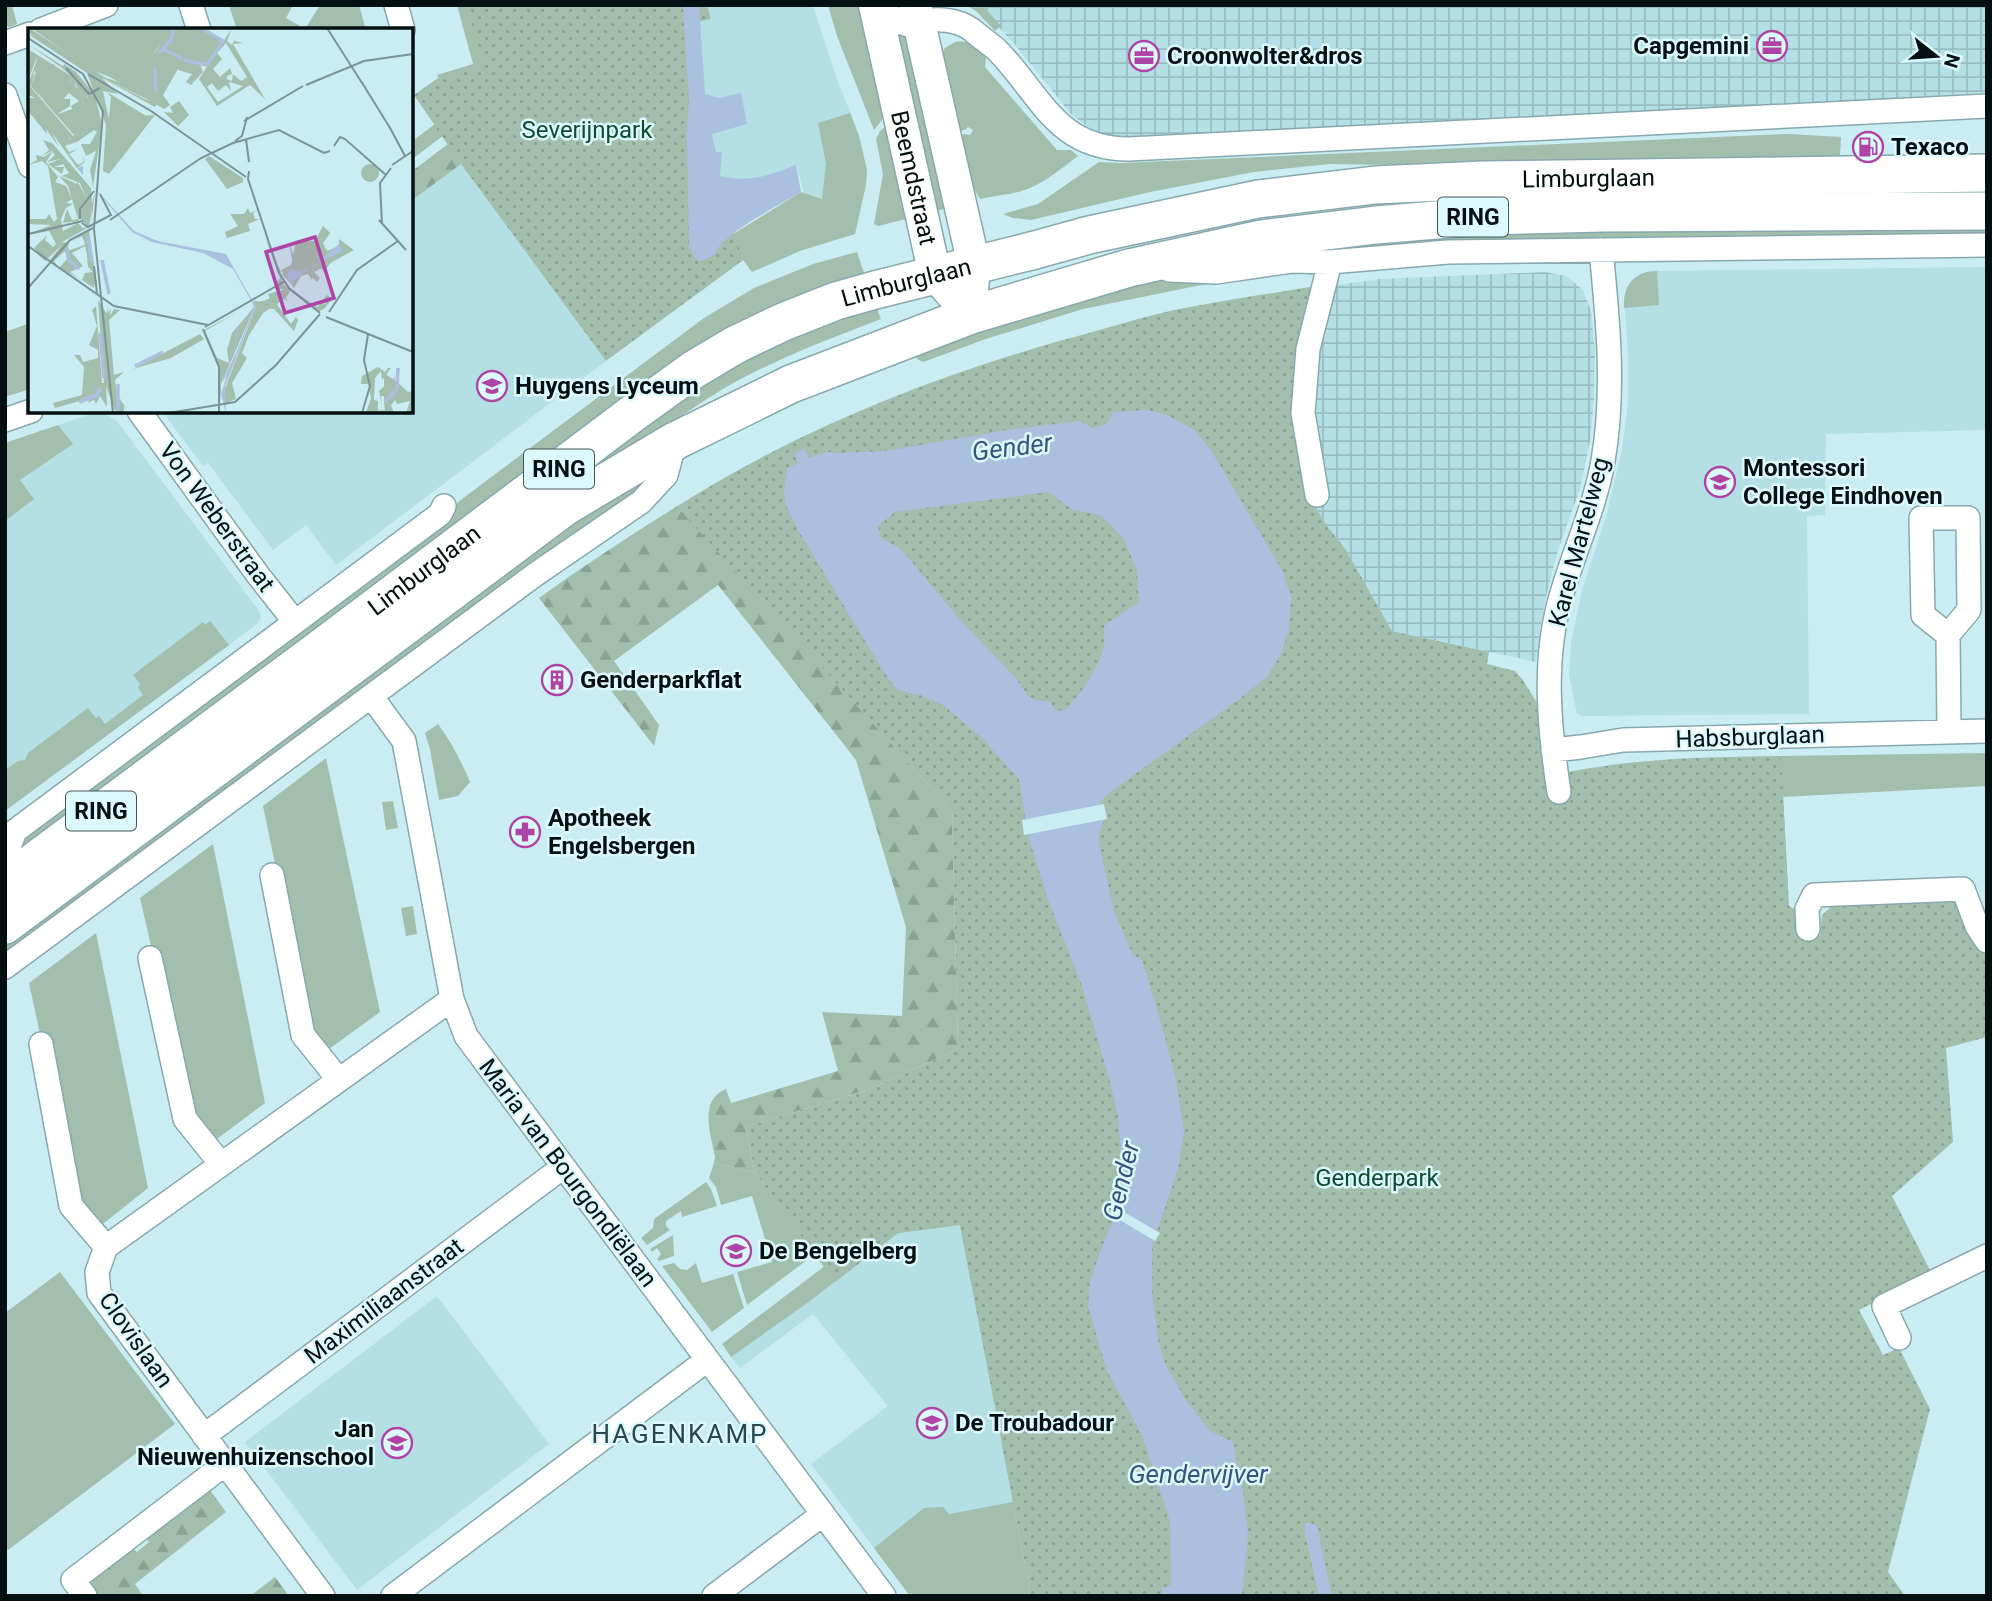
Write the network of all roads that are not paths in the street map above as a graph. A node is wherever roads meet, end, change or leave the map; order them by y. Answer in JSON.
{"nodes":[{"id":1,"x":106,"y":5,"type":"edge"},
{"id":2,"x":191,"y":5,"type":"edge"},
{"id":3,"x":396,"y":5,"type":"edge"},
{"id":4,"x":877,"y":5,"type":"edge"},
{"id":5,"x":917,"y":14,"type":"edge"},
{"id":6,"x":46,"y":28,"type":"edge"},
{"id":7,"x":199,"y":28,"type":"edge"},
{"id":8,"x":402,"y":28,"type":"edge"},
{"id":9,"x":28,"y":35,"type":"edge"},
{"id":10,"x":5,"y":43,"type":"edge"},
{"id":11,"x":5,"y":95,"type":"edge"},
{"id":12,"x":1987,"y":106,"type":"edge"},
{"id":13,"x":28,"y":160,"type":"edge"},
{"id":14,"x":1987,"y":173,"type":"edge"},
{"id":15,"x":1987,"y":211,"type":"edge"},
{"id":16,"x":1987,"y":245,"type":"edge"},
{"id":17,"x":1601,"y":250,"type":"junction"},
{"id":18,"x":1330,"y":261,"type":"junction"},
{"id":19,"x":974,"y":265,"type":"junction"},
{"id":20,"x":1129,"y":268,"type":"junction"},
{"id":21,"x":935,"y":275,"type":"junction"},
{"id":22,"x":971,"y":315,"type":"junction"},
{"id":23,"x":28,"y":412,"type":"edge"},
{"id":24,"x":140,"y":413,"type":"edge"},
{"id":25,"x":5,"y":420,"type":"edge"},
{"id":26,"x":675,"y":441,"type":"junction"},
{"id":27,"x":1317,"y":495,"type":"dead end"},
{"id":28,"x":444,"y":506,"type":"dead end"},
{"id":29,"x":296,"y":622,"type":"junction"},
{"id":30,"x":1948,"y":635,"type":"junction"},
{"id":31,"x":371,"y":696,"type":"junction"},
{"id":32,"x":1987,"y":731,"type":"edge"},
{"id":33,"x":1949,"y":732,"type":"junction"},
{"id":34,"x":1553,"y":750,"type":"junction"},
{"id":35,"x":1559,"y":792,"type":"dead end"},
{"id":36,"x":5,"y":858,"type":"edge"},
{"id":37,"x":272,"y":875,"type":"dead end"},
{"id":38,"x":5,"y":883,"type":"edge"},
{"id":39,"x":5,"y":925,"type":"edge"},
{"id":40,"x":1808,"y":929,"type":"dead end"},
{"id":41,"x":1987,"y":941,"type":"edge"},
{"id":42,"x":150,"y":958,"type":"dead end"},
{"id":43,"x":5,"y":967,"type":"edge"},
{"id":44,"x":452,"y":999,"type":"junction"},
{"id":45,"x":41,"y":1044,"type":"dead end"},
{"id":46,"x":339,"y":1080,"type":"junction"},
{"id":47,"x":221,"y":1164,"type":"junction"},
{"id":48,"x":563,"y":1167,"type":"junction"},
{"id":49,"x":106,"y":1247,"type":"junction"},
{"id":50,"x":1987,"y":1256,"type":"edge"},
{"id":51,"x":1899,"y":1338,"type":"dead end"},
{"id":52,"x":708,"y":1360,"type":"junction"},
{"id":53,"x":204,"y":1436,"type":"junction"},
{"id":54,"x":225,"y":1464,"type":"junction"},
{"id":55,"x":823,"y":1514,"type":"junction"},
{"id":56,"x":85,"y":1596,"type":"edge"},
{"id":57,"x":323,"y":1596,"type":"edge"},
{"id":58,"x":393,"y":1596,"type":"edge"},
{"id":59,"x":714,"y":1596,"type":"edge"},
{"id":60,"x":884,"y":1596,"type":"edge"}],
"edges":[{"from":1,"to":6,"type":"street"},
{"from":2,"to":7,"type":"street"},
{"from":3,"to":8,"type":"street"},
{"from":4,"to":5,"type":"street","name":"Limburglaan"},
{"from":4,"to":21,"type":"main road","name":"Beemdstraat"},
{"from":5,"to":12,"type":"street","name":"Limburglaan"},
{"from":5,"to":19,"type":"main road","name":"Beemdstraat"},
{"from":9,"to":10,"type":"street"},
{"from":11,"to":13,"type":"street"},
{"from":14,"to":19,"type":"main road","name":"Limburglaan","number":"RING"},
{"from":15,"to":20,"type":"main road","name":"Limburglaan","number":"RING"},
{"from":16,"to":17,"type":"street","name":"Limburglaan"},
{"from":17,"to":18,"type":"street","name":"Limburglaan"},
{"from":17,"to":34,"type":"street","name":"Karel Martelweg"},
{"from":18,"to":20,"type":"street","name":"Limburglaan"},
{"from":18,"to":27,"type":"street"},
{"from":19,"to":21,"type":"main road","name":"Limburglaan","number":"RING"},
{"from":19,"to":22,"type":"main road","name":"Beemdstraat"},
{"from":20,"to":22,"type":"main road","name":"Limburglaan","number":"RING"},
{"from":21,"to":22,"type":"main road","name":"Beemdstraat"},
{"from":21,"to":38,"type":"main road","name":"Limburglaan","number":"RING"},
{"from":22,"to":26,"type":"main road","name":"Limburglaan","number":"RING"},
{"from":23,"to":25,"type":"street"},
{"from":24,"to":29,"type":"street","name":"Von Weberstraat"},
{"from":26,"to":31,"type":"street"},
{"from":26,"to":39,"type":"main road","name":"Limburglaan","number":"RING"},
{"from":28,"to":29,"type":"street","name":"Limburglaan"},
{"from":29,"to":36,"type":"street","name":"Limburglaan"},
{"from":30,"to":30,"type":"street"},
{"from":30,"to":33,"type":"street"},
{"from":31,"to":43,"type":"street"},
{"from":31,"to":44,"type":"street","name":"Maria van Bourgondiëlaan"},
{"from":32,"to":33,"type":"street","name":"Habsburglaan"},
{"from":33,"to":34,"type":"street","name":"Habsburglaan"},
{"from":34,"to":35,"type":"street","name":"Karel Martelweg"},
{"from":37,"to":46,"type":"street"},
{"from":40,"to":41,"type":"street"},
{"from":42,"to":47,"type":"street"},
{"from":44,"to":46,"type":"street"},
{"from":44,"to":48,"type":"street","name":"Maria van Bourgondiëlaan"},
{"from":45,"to":49,"type":"street"},
{"from":46,"to":47,"type":"street"},
{"from":47,"to":49,"type":"street"},
{"from":48,"to":52,"type":"street","name":"Maria van Bourgondiëlaan"},
{"from":48,"to":53,"type":"street","name":"Maximiliaanstraat"},
{"from":49,"to":53,"type":"street","name":"Clovislaan"},
{"from":50,"to":51,"type":"street"},
{"from":52,"to":55,"type":"street","name":"Maria van Bourgondiëlaan"},
{"from":52,"to":58,"type":"street"},
{"from":53,"to":54,"type":"street","name":"Clovislaan"},
{"from":54,"to":56,"type":"street"},
{"from":54,"to":57,"type":"street","name":"Clovislaan"},
{"from":55,"to":59,"type":"street"},
{"from":55,"to":60,"type":"street","name":"Maria van Bourgondiëlaan"}]}
